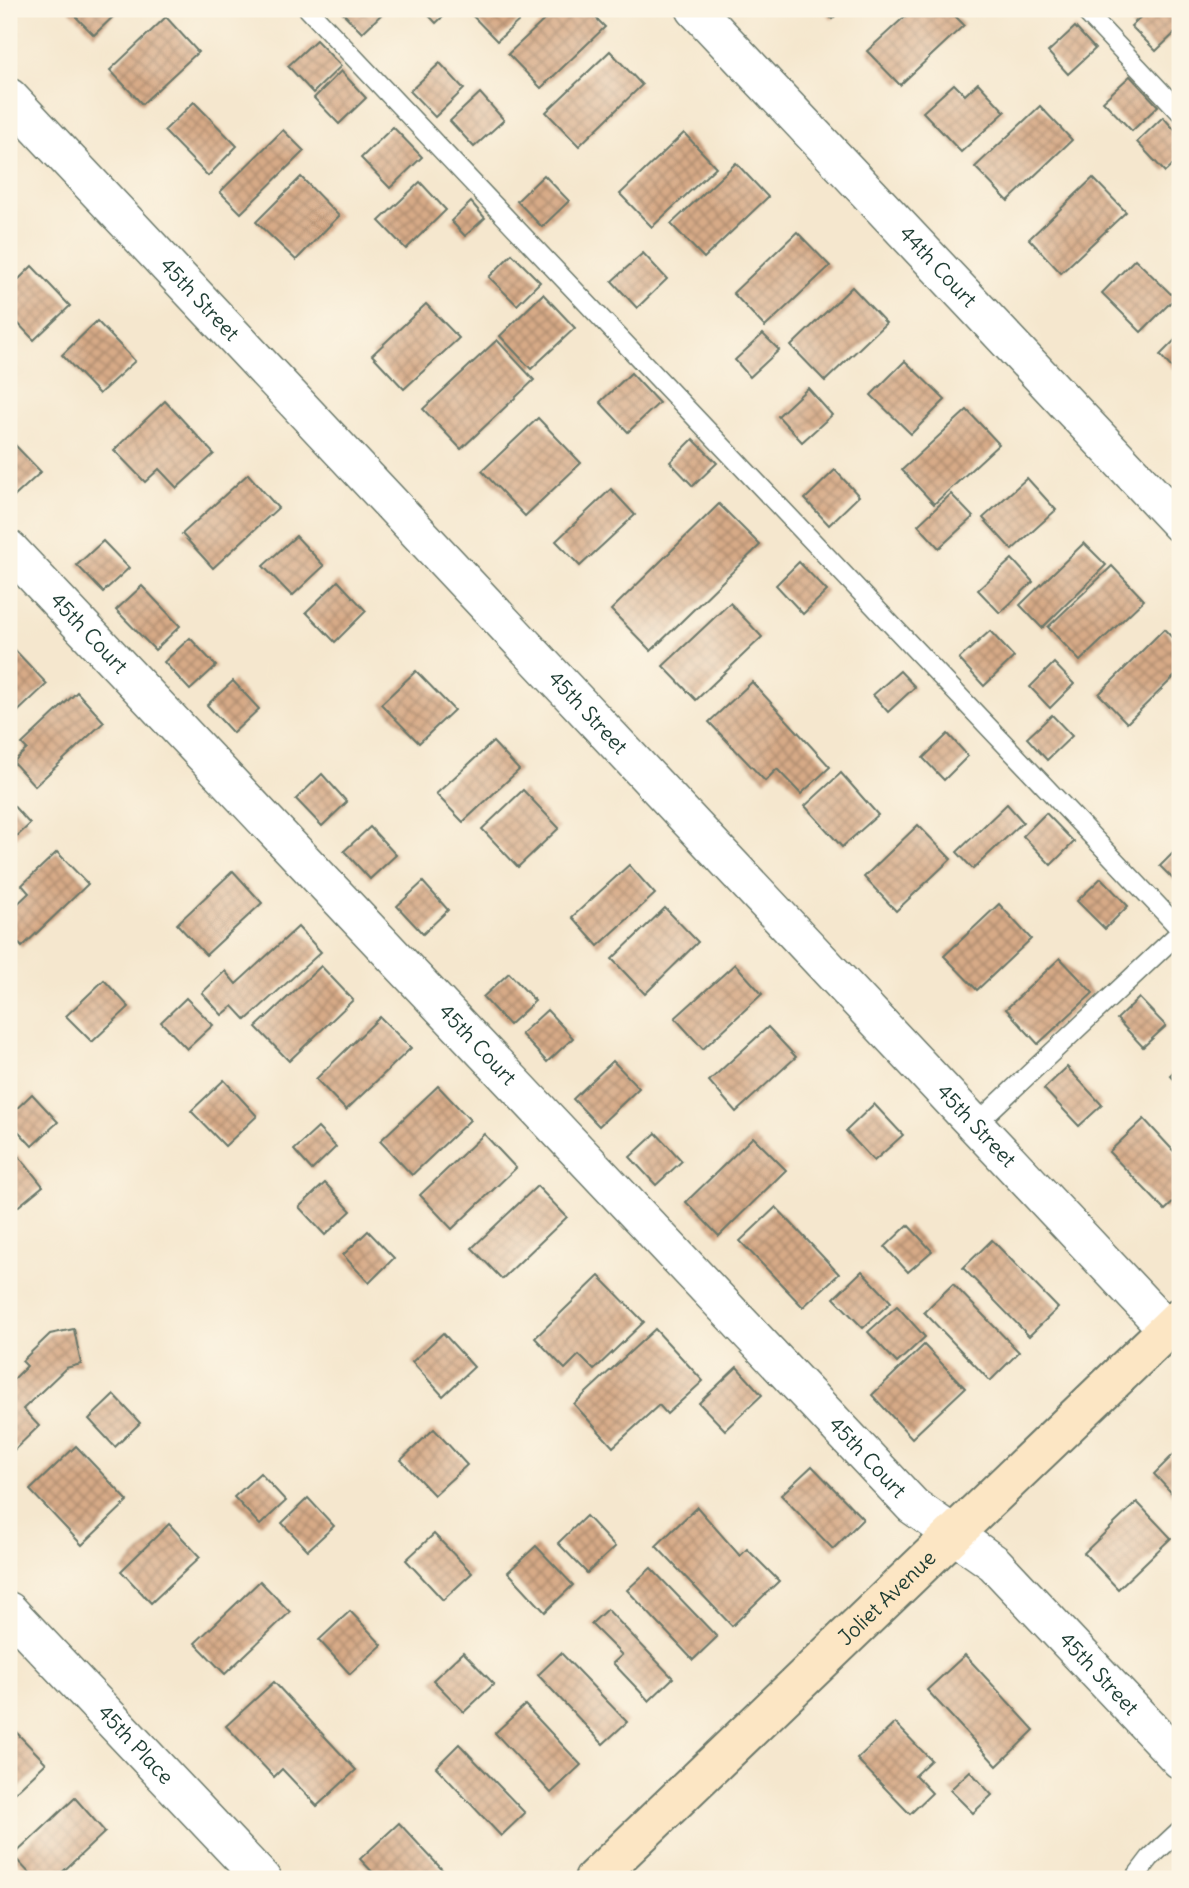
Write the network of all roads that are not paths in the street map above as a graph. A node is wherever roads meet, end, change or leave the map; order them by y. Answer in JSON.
{"nodes":[{"id":1,"x":308,"y":9,"type":"edge"},
{"id":2,"x":695,"y":9,"type":"edge"},
{"id":3,"x":1083,"y":9,"type":"edge"},
{"id":4,"x":9,"y":97,"type":"edge"},
{"id":5,"x":1180,"y":112,"type":"edge"},
{"id":6,"x":1180,"y":524,"type":"edge"},
{"id":7,"x":9,"y":549,"type":"edge"},
{"id":8,"x":1180,"y":930,"type":"edge"},
{"id":9,"x":975,"y":1125,"type":"junction"},
{"id":10,"x":1174,"y":1323,"type":"edge"},
{"id":11,"x":953,"y":1535,"type":"junction"},
{"id":12,"x":9,"y":1611,"type":"edge"},
{"id":13,"x":1172,"y":1745,"type":"edge"},
{"id":14,"x":1180,"y":1830,"type":"edge"},
{"id":15,"x":262,"y":1879,"type":"edge"},
{"id":16,"x":594,"y":1879,"type":"edge"},
{"id":17,"x":1134,"y":1879,"type":"edge"}],
"edges":[{"from":1,"to":8,"type":"lane"},
{"from":2,"to":6,"type":"street","name":"44th Court"},
{"from":3,"to":5,"type":"lane"},
{"from":4,"to":9,"type":"street","name":"45th Street"},
{"from":7,"to":11,"type":"street","name":"45th Court"},
{"from":8,"to":9,"type":"lane"},
{"from":9,"to":10,"type":"street","name":"45th Street"},
{"from":10,"to":11,"type":"street","name":"Joliet Avenue"},
{"from":11,"to":13,"type":"street","name":"45th Street"},
{"from":11,"to":16,"type":"street","name":"Joliet Avenue"},
{"from":12,"to":15,"type":"street","name":"45th Place"},
{"from":14,"to":17,"type":"lane"}]}
